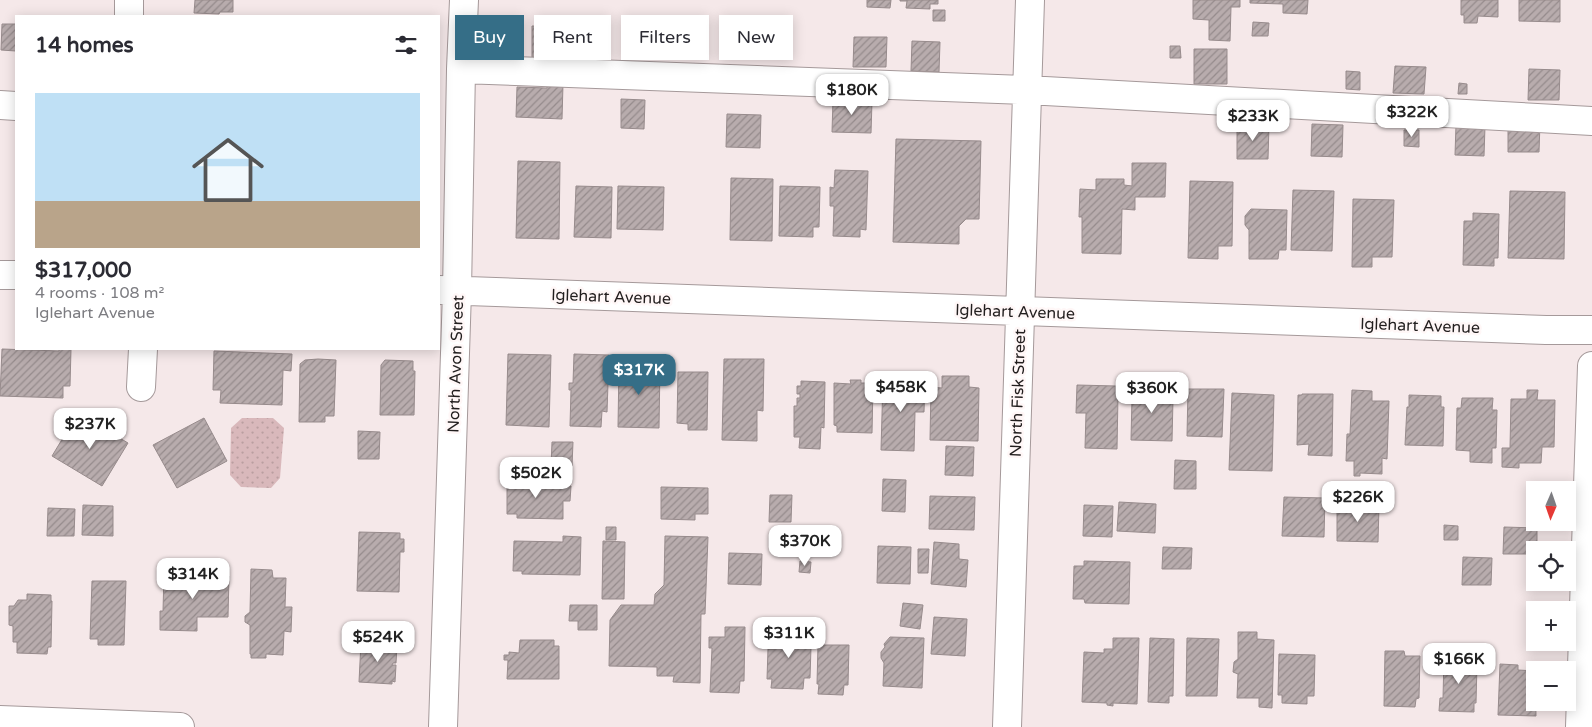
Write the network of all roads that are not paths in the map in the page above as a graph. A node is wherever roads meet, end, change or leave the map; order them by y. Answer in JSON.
{"nodes":[{"id":1,"x":129,"y":0,"type":"edge"},
{"id":2,"x":464,"y":0,"type":"edge"},
{"id":3,"x":1030,"y":0,"type":"edge"},
{"id":4,"x":129,"y":15,"type":"edge"},
{"id":5,"x":461,"y":69,"type":"junction"},
{"id":6,"x":1027,"y":90,"type":"junction"},
{"id":7,"x":0,"y":105,"type":"edge"},
{"id":8,"x":15,"y":106,"type":"edge"},
{"id":9,"x":1592,"y":121,"type":"edge"},
{"id":10,"x":0,"y":275,"type":"edge"},
{"id":11,"x":15,"y":276,"type":"edge"},
{"id":12,"x":448,"y":290,"type":"edge"},
{"id":13,"x":1020,"y":311,"type":"junction"},
{"id":14,"x":1592,"y":330,"type":"edge"},
{"id":15,"x":143,"y":350,"type":"edge"},
{"id":16,"x":1592,"y":366,"type":"edge"},
{"id":17,"x":141,"y":388,"type":"dead end"},
{"id":18,"x":1589,"y":560,"type":"edge"},
{"id":19,"x":0,"y":720,"type":"edge"},
{"id":20,"x":180,"y":727,"type":"edge"},
{"id":21,"x":442,"y":727,"type":"edge"},
{"id":22,"x":1007,"y":727,"type":"edge"},
{"id":23,"x":1580,"y":727,"type":"edge"}],
"edges":[{"from":1,"to":4,"type":"street"},
{"from":2,"to":5,"type":"street","name":"North Avon Street"},
{"from":3,"to":6,"type":"street","name":"North Fisk Street"},
{"from":5,"to":6,"type":"street"},
{"from":5,"to":12,"type":"street","name":"North Avon Street"},
{"from":6,"to":9,"type":"street"},
{"from":6,"to":13,"type":"street","name":"North Fisk Street"},
{"from":7,"to":8,"type":"street"},
{"from":10,"to":11,"type":"street"},
{"from":12,"to":13,"type":"street","name":"Iglehart Avenue"},
{"from":12,"to":21,"type":"street","name":"North Avon Street"},
{"from":13,"to":14,"type":"street","name":"Iglehart Avenue"},
{"from":13,"to":22,"type":"street","name":"North Fisk Street"},
{"from":15,"to":17,"type":"street"},
{"from":16,"to":18,"type":"street"},
{"from":18,"to":23,"type":"street"},
{"from":19,"to":20,"type":"street"}]}
